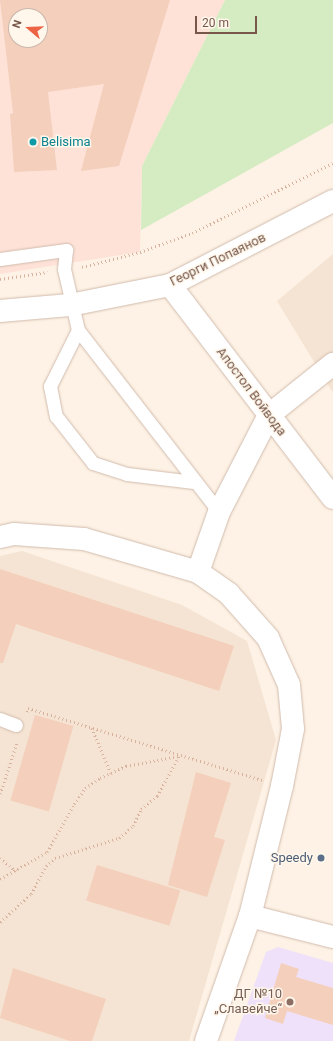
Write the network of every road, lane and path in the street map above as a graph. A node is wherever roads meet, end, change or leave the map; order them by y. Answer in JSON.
{"nodes":[{"id":1,"x":333,"y":163,"type":"edge"},
{"id":2,"x":333,"y":201,"type":"edge"},
{"id":3,"x":0,"y":260,"type":"edge"},
{"id":4,"x":64,"y":269,"type":"junction"},
{"id":5,"x":0,"y":279,"type":"edge"},
{"id":6,"x":170,"y":285,"type":"junction"},
{"id":7,"x":70,"y":305,"type":"junction"},
{"id":8,"x":0,"y":311,"type":"edge"},
{"id":9,"x":78,"y":330,"type":"junction"},
{"id":10,"x":333,"y":364,"type":"edge"},
{"id":11,"x":269,"y":415,"type":"junction"},
{"id":12,"x":194,"y":482,"type":"junction"},
{"id":13,"x":333,"y":498,"type":"edge"},
{"id":14,"x":220,"y":512,"type":"junction"},
{"id":15,"x":0,"y":537,"type":"edge"},
{"id":16,"x":198,"y":572,"type":"junction"},
{"id":17,"x":0,"y":719,"type":"edge"},
{"id":18,"x":19,"y":725,"type":"junction"},
{"id":19,"x":92,"y":728,"type":"junction"},
{"id":20,"x":179,"y":756,"type":"junction"},
{"id":21,"x":111,"y":773,"type":"junction"},
{"id":22,"x":282,"y":786,"type":"junction"},
{"id":23,"x":0,"y":794,"type":"edge"},
{"id":24,"x":0,"y":858,"type":"edge"},
{"id":25,"x":16,"y":871,"type":"junction"},
{"id":26,"x":0,"y":879,"type":"edge"},
{"id":27,"x":250,"y":916,"type":"junction"},
{"id":28,"x":0,"y":922,"type":"edge"},
{"id":29,"x":333,"y":937,"type":"edge"},
{"id":30,"x":206,"y":1041,"type":"edge"}],
"edges":[{"from":1,"to":4,"type":"path"},
{"from":2,"to":6,"type":"street","name":"Георги Попаянов"},
{"from":3,"to":4,"type":"lane"},
{"from":4,"to":5,"type":"path"},
{"from":4,"to":7,"type":"lane"},
{"from":6,"to":7,"type":"street","name":"Георги Попаянов"},
{"from":6,"to":11,"type":"street","name":"Апостол Войвода"},
{"from":7,"to":8,"type":"street","name":"Георги Попаянов"},
{"from":7,"to":9,"type":"lane"},
{"from":9,"to":12,"type":"lane"},
{"from":9,"to":12,"type":"lane"},
{"from":10,"to":11,"type":"street"},
{"from":11,"to":13,"type":"street","name":"Апостол Войвода"},
{"from":11,"to":14,"type":"street"},
{"from":12,"to":14,"type":"lane"},
{"from":14,"to":16,"type":"street"},
{"from":15,"to":16,"type":"street"},
{"from":16,"to":22,"type":"street"},
{"from":17,"to":18,"type":"lane"},
{"from":18,"to":19,"type":"path"},
{"from":18,"to":23,"type":"path"},
{"from":19,"to":20,"type":"path"},
{"from":19,"to":21,"type":"path"},
{"from":20,"to":21,"type":"path"},
{"from":20,"to":22,"type":"path"},
{"from":20,"to":28,"type":"path"},
{"from":21,"to":25,"type":"path"},
{"from":22,"to":27,"type":"street"},
{"from":24,"to":25,"type":"path"},
{"from":25,"to":26,"type":"path"},
{"from":27,"to":29,"type":"street"},
{"from":27,"to":30,"type":"street"}]}
